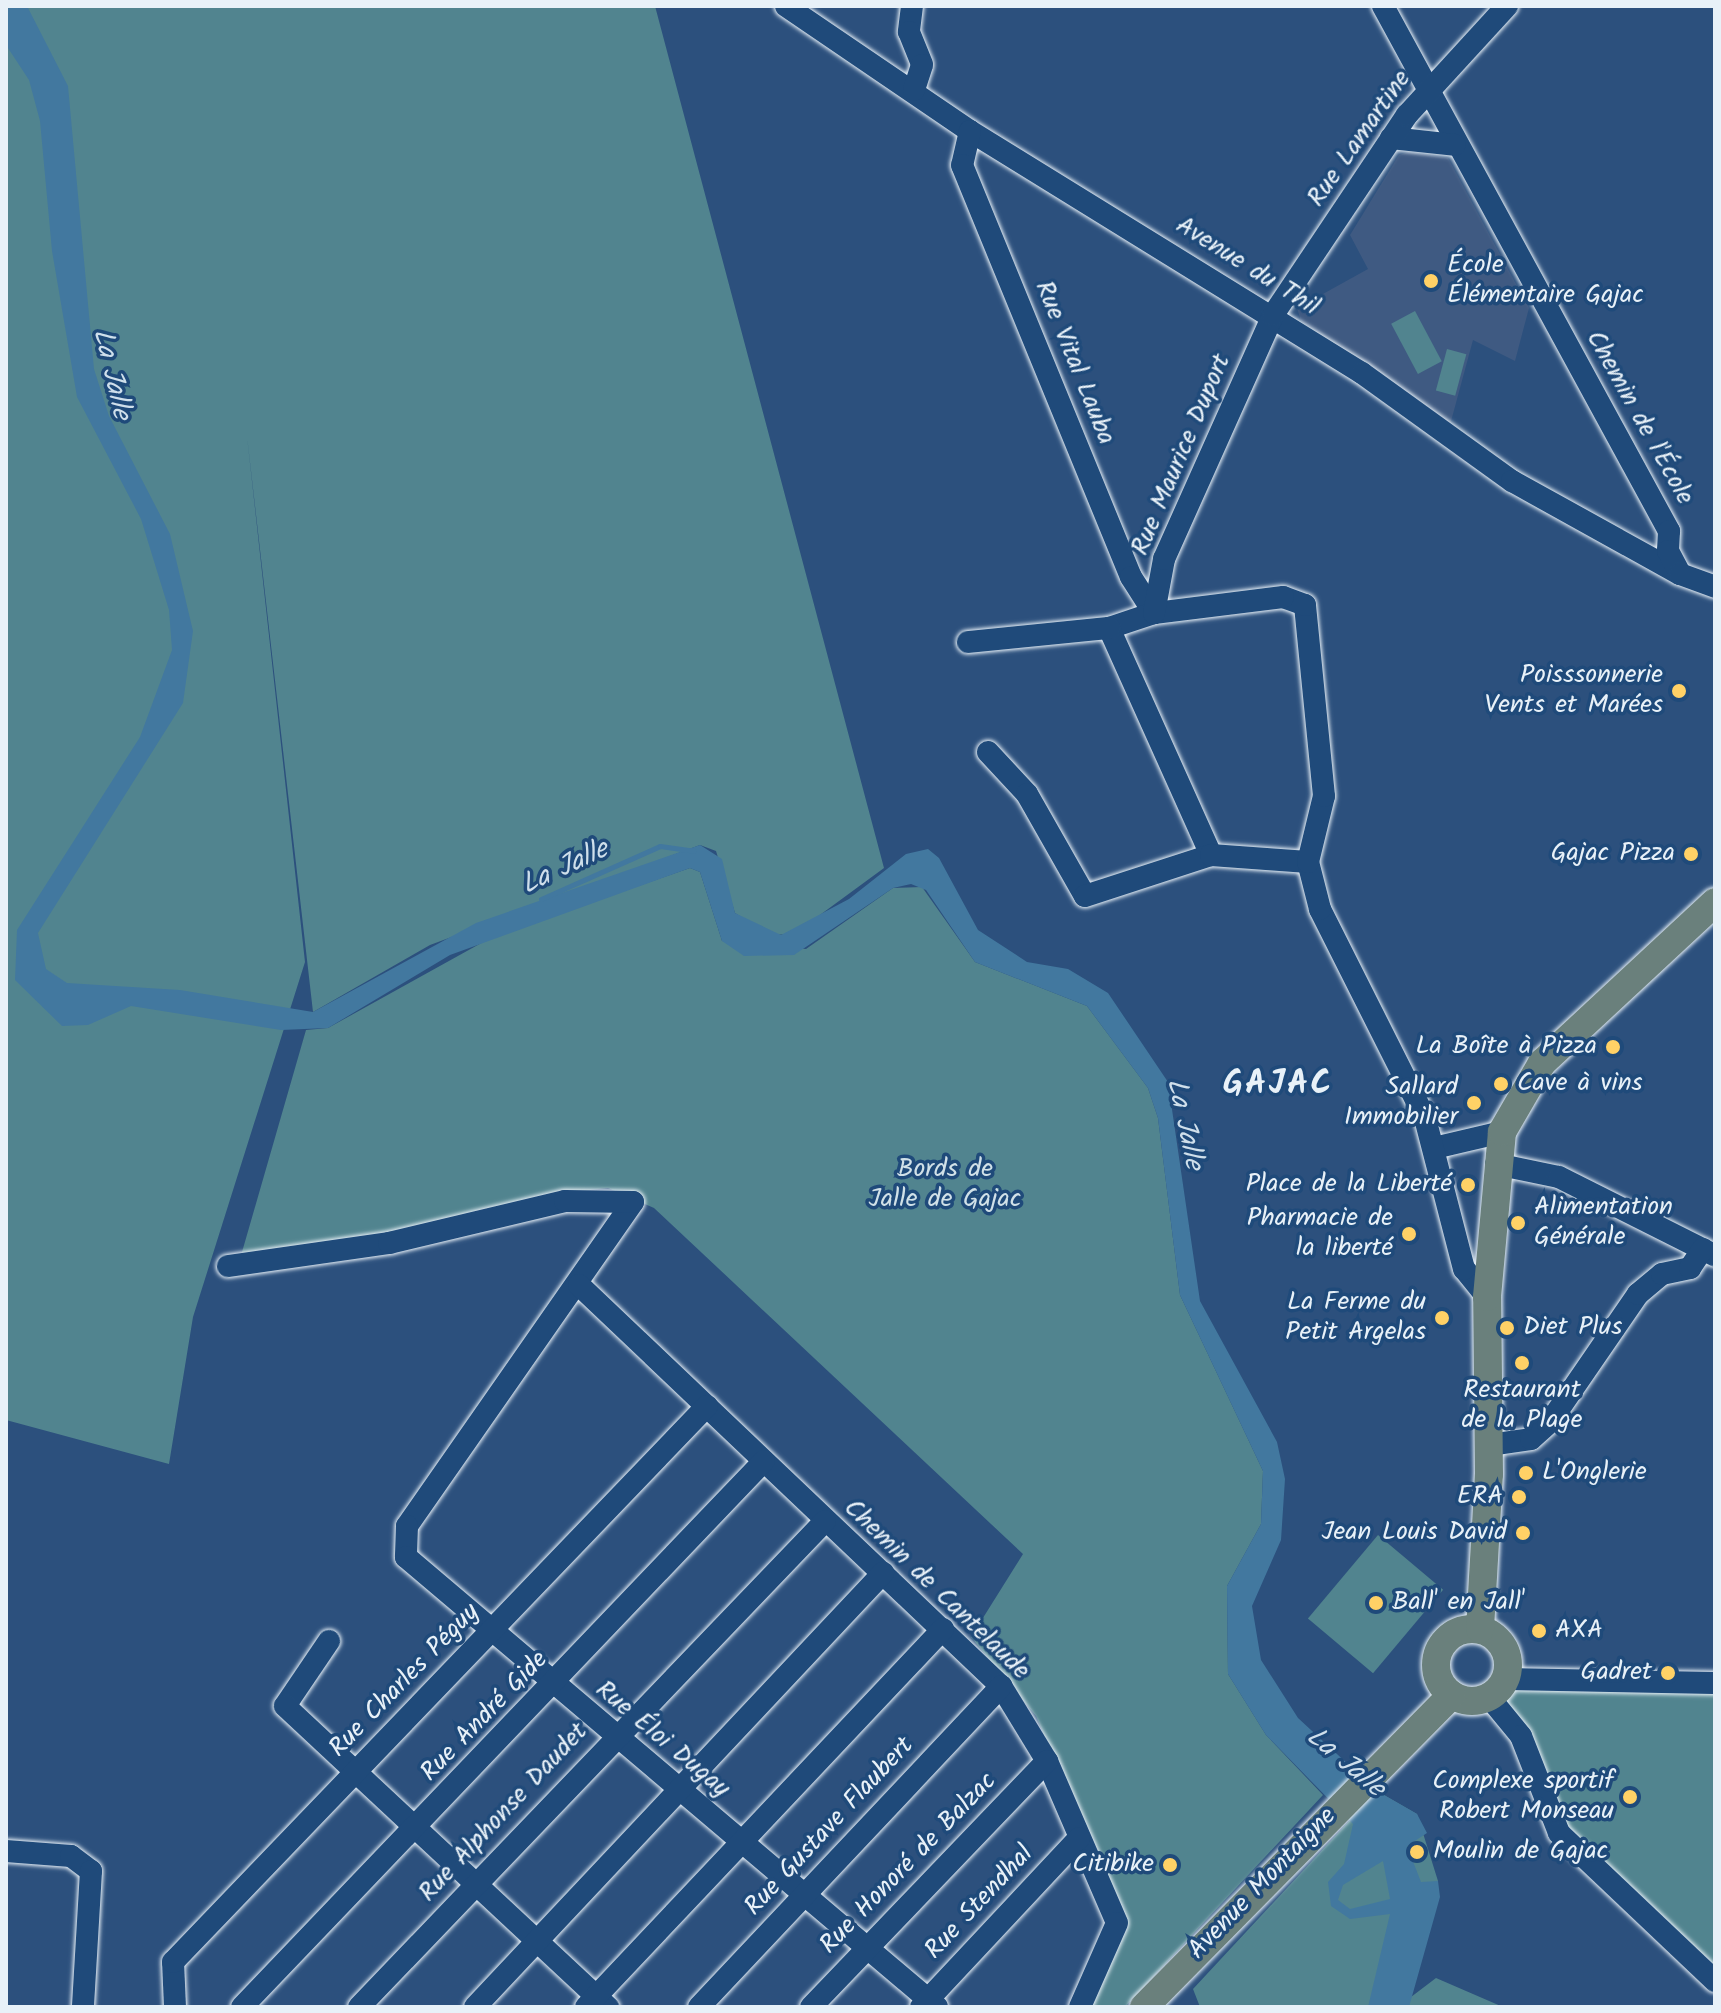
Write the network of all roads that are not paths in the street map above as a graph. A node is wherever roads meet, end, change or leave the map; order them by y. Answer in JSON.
{"nodes":[{"id":1,"x":786,"y":6,"type":"edge"},
{"id":2,"x":912,"y":6,"type":"edge"},
{"id":3,"x":1383,"y":6,"type":"edge"},
{"id":4,"x":1507,"y":6,"type":"edge"},
{"id":5,"x":914,"y":90,"type":"junction"},
{"id":6,"x":1425,"y":91,"type":"junction"},
{"id":7,"x":970,"y":131,"type":"junction"},
{"id":8,"x":1391,"y":138,"type":"junction"},
{"id":9,"x":1455,"y":145,"type":"junction"},
{"id":10,"x":1273,"y":315,"type":"junction"},
{"id":11,"x":1680,"y":574,"type":"junction"},
{"id":12,"x":1715,"y":587,"type":"edge"},
{"id":13,"x":1154,"y":613,"type":"junction"},
{"id":14,"x":1109,"y":628,"type":"junction"},
{"id":15,"x":968,"y":642,"type":"dead end"},
{"id":16,"x":988,"y":752,"type":"dead end"},
{"id":17,"x":1211,"y":855,"type":"junction"},
{"id":18,"x":1308,"y":862,"type":"junction"},
{"id":19,"x":1715,"y":902,"type":"edge"},
{"id":20,"x":1502,"y":1132,"type":"junction"},
{"id":21,"x":1434,"y":1148,"type":"junction"},
{"id":22,"x":1496,"y":1164,"type":"junction"},
{"id":23,"x":1709,"y":1252,"type":"edge"},
{"id":24,"x":228,"y":1266,"type":"dead end"},
{"id":25,"x":579,"y":1285,"type":"junction"},
{"id":26,"x":1487,"y":1297,"type":"junction"},
{"id":27,"x":707,"y":1406,"type":"junction"},
{"id":28,"x":1489,"y":1445,"type":"junction"},
{"id":29,"x":764,"y":1461,"type":"junction"},
{"id":30,"x":825,"y":1521,"type":"junction"},
{"id":31,"x":883,"y":1573,"type":"junction"},
{"id":32,"x":943,"y":1629,"type":"junction"},
{"id":33,"x":1480,"y":1629,"type":"junction"},
{"id":34,"x":490,"y":1632,"type":"junction"},
{"id":35,"x":329,"y":1641,"type":"dead end"},
{"id":36,"x":1715,"y":1683,"type":"edge"},
{"id":37,"x":555,"y":1686,"type":"junction"},
{"id":38,"x":1001,"y":1686,"type":"junction"},
{"id":39,"x":1497,"y":1688,"type":"junction"},
{"id":40,"x":1452,"y":1695,"type":"junction"},
{"id":41,"x":616,"y":1736,"type":"junction"},
{"id":42,"x":1047,"y":1761,"type":"junction"},
{"id":43,"x":358,"y":1771,"type":"junction"},
{"id":44,"x":678,"y":1790,"type":"junction"},
{"id":45,"x":418,"y":1827,"type":"junction"},
{"id":46,"x":1079,"y":1838,"type":"junction"},
{"id":47,"x":741,"y":1844,"type":"junction"},
{"id":48,"x":6,"y":1851,"type":"edge"},
{"id":49,"x":476,"y":1883,"type":"junction"},
{"id":50,"x":805,"y":1894,"type":"junction"},
{"id":51,"x":537,"y":1942,"type":"junction"},
{"id":52,"x":867,"y":1948,"type":"junction"},
{"id":53,"x":1715,"y":1981,"type":"edge"},
{"id":54,"x":597,"y":2003,"type":"edge"},
{"id":55,"x":928,"y":2005,"type":"edge"},
{"id":56,"x":83,"y":2007,"type":"edge"},
{"id":57,"x":175,"y":2007,"type":"edge"},
{"id":58,"x":242,"y":2007,"type":"edge"},
{"id":59,"x":359,"y":2007,"type":"edge"},
{"id":60,"x":475,"y":2007,"type":"edge"},
{"id":61,"x":699,"y":2007,"type":"edge"},
{"id":62,"x":811,"y":2007,"type":"edge"},
{"id":63,"x":1080,"y":2007,"type":"edge"},
{"id":64,"x":1144,"y":2007,"type":"edge"}],
"edges":[{"from":1,"to":5,"type":"street","name":"Avenue du Thil"},
{"from":2,"to":5,"type":"street"},
{"from":3,"to":6,"type":"street","name":"Chemin de l'École"},
{"from":4,"to":6,"type":"street","name":"Rue Lamartine"},
{"from":5,"to":7,"type":"street","name":"Avenue du Thil"},
{"from":6,"to":8,"type":"street","name":"Rue Lamartine"},
{"from":6,"to":9,"type":"street","name":"Chemin de l'École"},
{"from":7,"to":10,"type":"street","name":"Avenue du Thil"},
{"from":7,"to":13,"type":"street","name":"Rue Vital Lauba"},
{"from":8,"to":9,"type":"street"},
{"from":8,"to":10,"type":"street","name":"Rue Lamartine"},
{"from":9,"to":11,"type":"street","name":"Chemin de l'École"},
{"from":10,"to":11,"type":"street","name":"Avenue du Thil"},
{"from":10,"to":13,"type":"street","name":"Rue Maurice Duport"},
{"from":11,"to":12,"type":"street"},
{"from":13,"to":14,"type":"street"},
{"from":13,"to":18,"type":"street"},
{"from":14,"to":15,"type":"street"},
{"from":14,"to":17,"type":"street"},
{"from":16,"to":17,"type":"street"},
{"from":17,"to":18,"type":"street"},
{"from":18,"to":21,"type":"street"},
{"from":19,"to":20,"type":"main road"},
{"from":20,"to":21,"type":"street"},
{"from":20,"to":22,"type":"main road"},
{"from":21,"to":26,"type":"street"},
{"from":22,"to":23,"type":"street"},
{"from":22,"to":26,"type":"main road"},
{"from":23,"to":28,"type":"street"},
{"from":24,"to":25,"type":"street"},
{"from":25,"to":27,"type":"street","name":"Chemin de Cantelaude"},
{"from":25,"to":34,"type":"street","name":"Rue Éloi Dugay"},
{"from":26,"to":28,"type":"main road"},
{"from":27,"to":29,"type":"street","name":"Chemin de Cantelaude"},
{"from":27,"to":34,"type":"street","name":"Rue Charles Péguy"},
{"from":28,"to":33,"type":"main road"},
{"from":29,"to":30,"type":"street","name":"Chemin de Cantelaude"},
{"from":29,"to":37,"type":"street","name":"Rue André Gide"},
{"from":30,"to":31,"type":"street","name":"Chemin de Cantelaude"},
{"from":30,"to":41,"type":"street","name":"Rue Alphonse Daudet"},
{"from":31,"to":32,"type":"street","name":"Chemin de Cantelaude"},
{"from":31,"to":44,"type":"street"},
{"from":32,"to":38,"type":"street","name":"Chemin de Cantelaude"},
{"from":32,"to":47,"type":"street"},
{"from":33,"to":39,"type":"main road"},
{"from":33,"to":40,"type":"main road"},
{"from":34,"to":37,"type":"street","name":"Rue Éloi Dugay"},
{"from":34,"to":43,"type":"street","name":"Rue Charles Péguy"},
{"from":35,"to":43,"type":"street"},
{"from":36,"to":39,"type":"street"},
{"from":37,"to":41,"type":"street","name":"Rue Éloi Dugay"},
{"from":37,"to":45,"type":"street","name":"Rue André Gide"},
{"from":38,"to":42,"type":"street","name":"Chemin de Cantelaude"},
{"from":38,"to":50,"type":"street","name":"Rue Gustave Flaubert"},
{"from":39,"to":40,"type":"main road"},
{"from":39,"to":53,"type":"street"},
{"from":40,"to":64,"type":"main road","name":"Avenue Montaigne"},
{"from":41,"to":44,"type":"street","name":"Rue Éloi Dugay"},
{"from":41,"to":49,"type":"street","name":"Rue Alphonse Daudet"},
{"from":42,"to":46,"type":"street","name":"Chemin de Cantelaude"},
{"from":42,"to":52,"type":"street","name":"Rue Honoré de Balzac"},
{"from":43,"to":45,"type":"street"},
{"from":43,"to":57,"type":"street","name":"Rue Charles Péguy"},
{"from":44,"to":47,"type":"street","name":"Rue Éloi Dugay"},
{"from":44,"to":51,"type":"street"},
{"from":45,"to":49,"type":"street"},
{"from":45,"to":58,"type":"street","name":"Rue André Gide"},
{"from":46,"to":55,"type":"street","name":"Rue Stendhal"},
{"from":46,"to":63,"type":"street","name":"Chemin de Cantelaude"},
{"from":47,"to":50,"type":"street","name":"Rue Éloi Dugay"},
{"from":47,"to":54,"type":"street"},
{"from":48,"to":56,"type":"street"},
{"from":49,"to":51,"type":"street"},
{"from":49,"to":59,"type":"street","name":"Rue Alphonse Daudet"},
{"from":50,"to":52,"type":"street","name":"Rue Éloi Dugay"},
{"from":50,"to":61,"type":"street","name":"Rue Gustave Flaubert"},
{"from":51,"to":54,"type":"street"},
{"from":51,"to":60,"type":"street"},
{"from":52,"to":55,"type":"street","name":"Rue Éloi Dugay"},
{"from":52,"to":62,"type":"street","name":"Rue Honoré de Balzac"}]}
